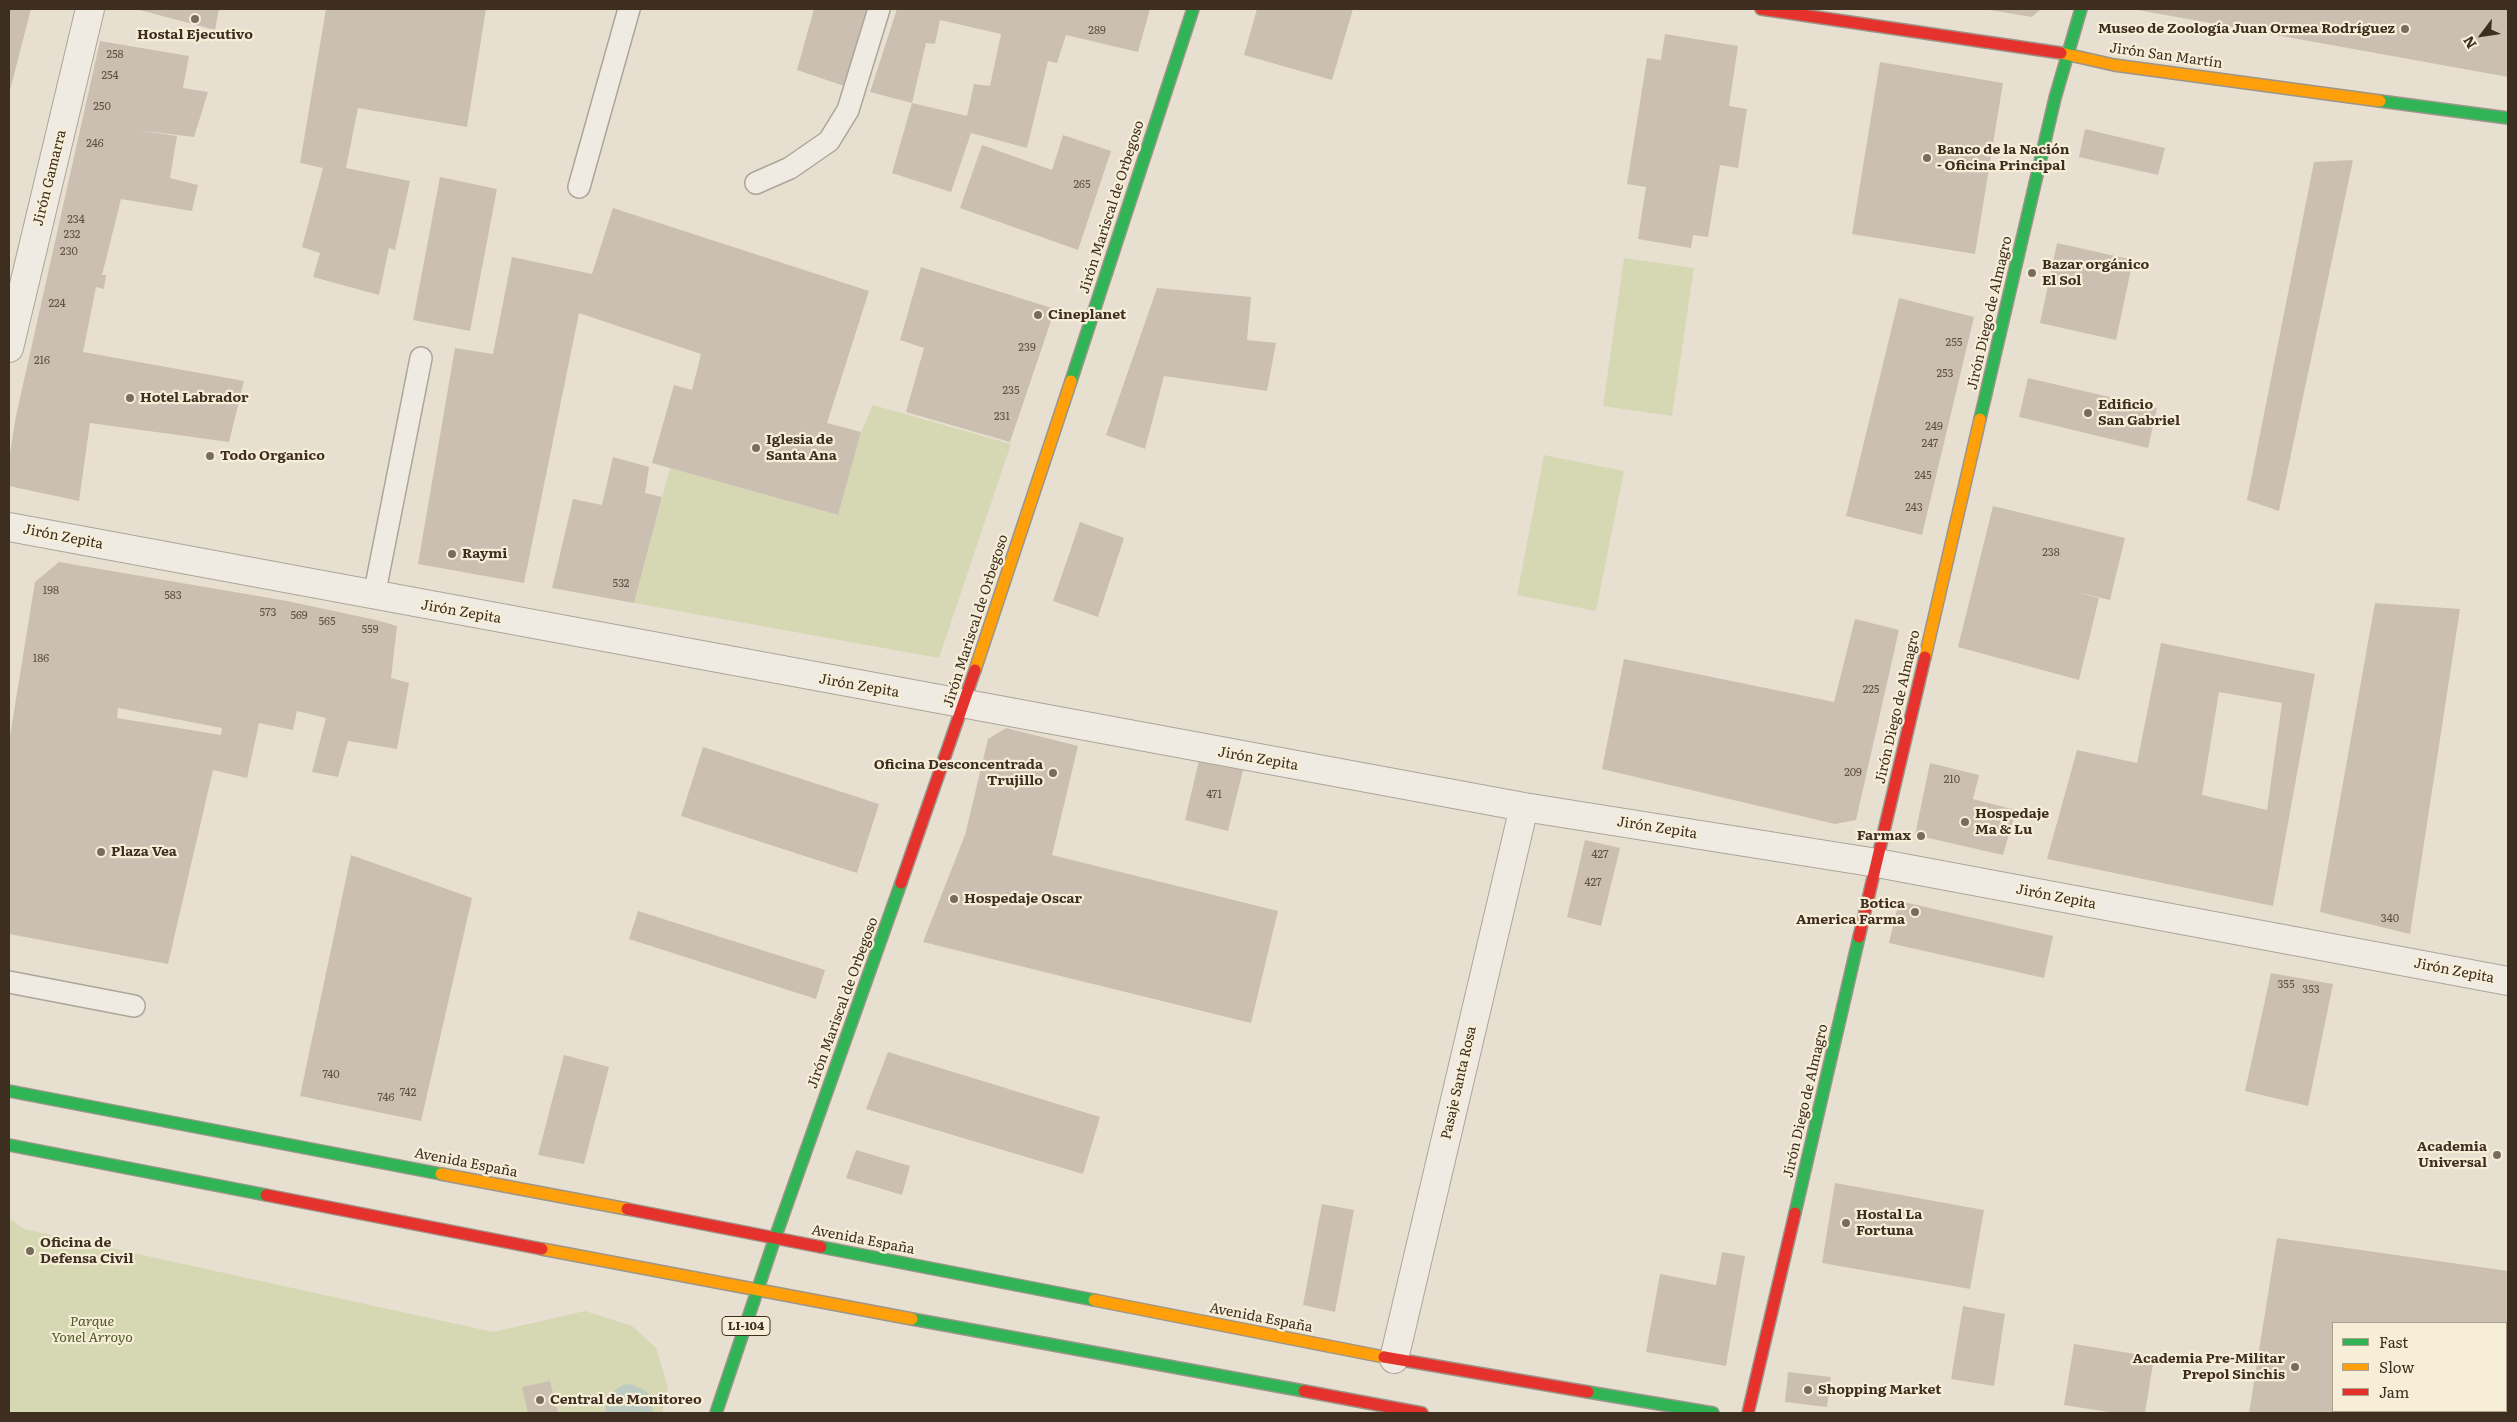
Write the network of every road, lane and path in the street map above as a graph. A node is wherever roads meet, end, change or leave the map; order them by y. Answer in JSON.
{"nodes":[{"id":1,"x":90,"y":9,"type":"edge"},
{"id":2,"x":629,"y":9,"type":"edge"},
{"id":3,"x":879,"y":9,"type":"edge"},
{"id":4,"x":1193,"y":9,"type":"edge"},
{"id":5,"x":1761,"y":9,"type":"edge"},
{"id":6,"x":2081,"y":9,"type":"edge"},
{"id":7,"x":2068,"y":54,"type":"junction"},
{"id":8,"x":2508,"y":118,"type":"edge"},
{"id":9,"x":756,"y":183,"type":"dead end"},
{"id":10,"x":579,"y":187,"type":"dead end"},
{"id":11,"x":9,"y":348,"type":"edge"},
{"id":12,"x":421,"y":358,"type":"dead end"},
{"id":13,"x":9,"y":527,"type":"edge"},
{"id":14,"x":374,"y":596,"type":"junction"},
{"id":15,"x":964,"y":705,"type":"junction"},
{"id":16,"x":1524,"y":807,"type":"junction"},
{"id":17,"x":1877,"y":863,"type":"junction"},
{"id":18,"x":9,"y":982,"type":"edge"},
{"id":19,"x":2508,"y":982,"type":"edge"},
{"id":20,"x":134,"y":1006,"type":"dead end"},
{"id":21,"x":9,"y":1091,"type":"edge"},
{"id":22,"x":9,"y":1145,"type":"edge"},
{"id":23,"x":775,"y":1238,"type":"junction"},
{"id":24,"x":758,"y":1290,"type":"junction"},
{"id":25,"x":1394,"y":1360,"type":"junction"},
{"id":26,"x":716,"y":1413,"type":"edge"},
{"id":27,"x":1422,"y":1413,"type":"edge"},
{"id":28,"x":1713,"y":1413,"type":"edge"},
{"id":29,"x":1748,"y":1413,"type":"edge"}],
"edges":[{"from":1,"to":11,"type":"street","name":"Jirón Gamarra"},
{"from":2,"to":10,"type":"lane"},
{"from":3,"to":9,"type":"lane"},
{"from":4,"to":15,"type":"main road","name":"Jirón Mariscal de Orbegoso"},
{"from":5,"to":7,"type":"main road","name":"Jirón San Martín"},
{"from":6,"to":7,"type":"main road","name":"Jirón Diego de Almagro"},
{"from":7,"to":8,"type":"main road","name":"Jirón San Martín"},
{"from":7,"to":17,"type":"main road","name":"Jirón Diego de Almagro"},
{"from":12,"to":14,"type":"lane"},
{"from":13,"to":14,"type":"street","name":"Jirón Zepita"},
{"from":14,"to":15,"type":"street","name":"Jirón Zepita"},
{"from":15,"to":16,"type":"street","name":"Jirón Zepita"},
{"from":15,"to":23,"type":"main road","name":"Jirón Mariscal de Orbegoso"},
{"from":16,"to":17,"type":"street","name":"Jirón Zepita"},
{"from":16,"to":25,"type":"street","name":"Pasaje Santa Rosa"},
{"from":17,"to":19,"type":"street","name":"Jirón Zepita"},
{"from":17,"to":29,"type":"main road","name":"Jirón Diego de Almagro"},
{"from":18,"to":20,"type":"lane"},
{"from":21,"to":23,"type":"main road","name":"Avenida España"},
{"from":22,"to":24,"type":"main road"},
{"from":23,"to":24,"type":"main road","number":"LI-104"},
{"from":23,"to":25,"type":"main road","name":"Avenida España"},
{"from":24,"to":26,"type":"main road","number":"LI-104"},
{"from":24,"to":27,"type":"main road"},
{"from":25,"to":28,"type":"main road","name":"Avenida España"}]}
